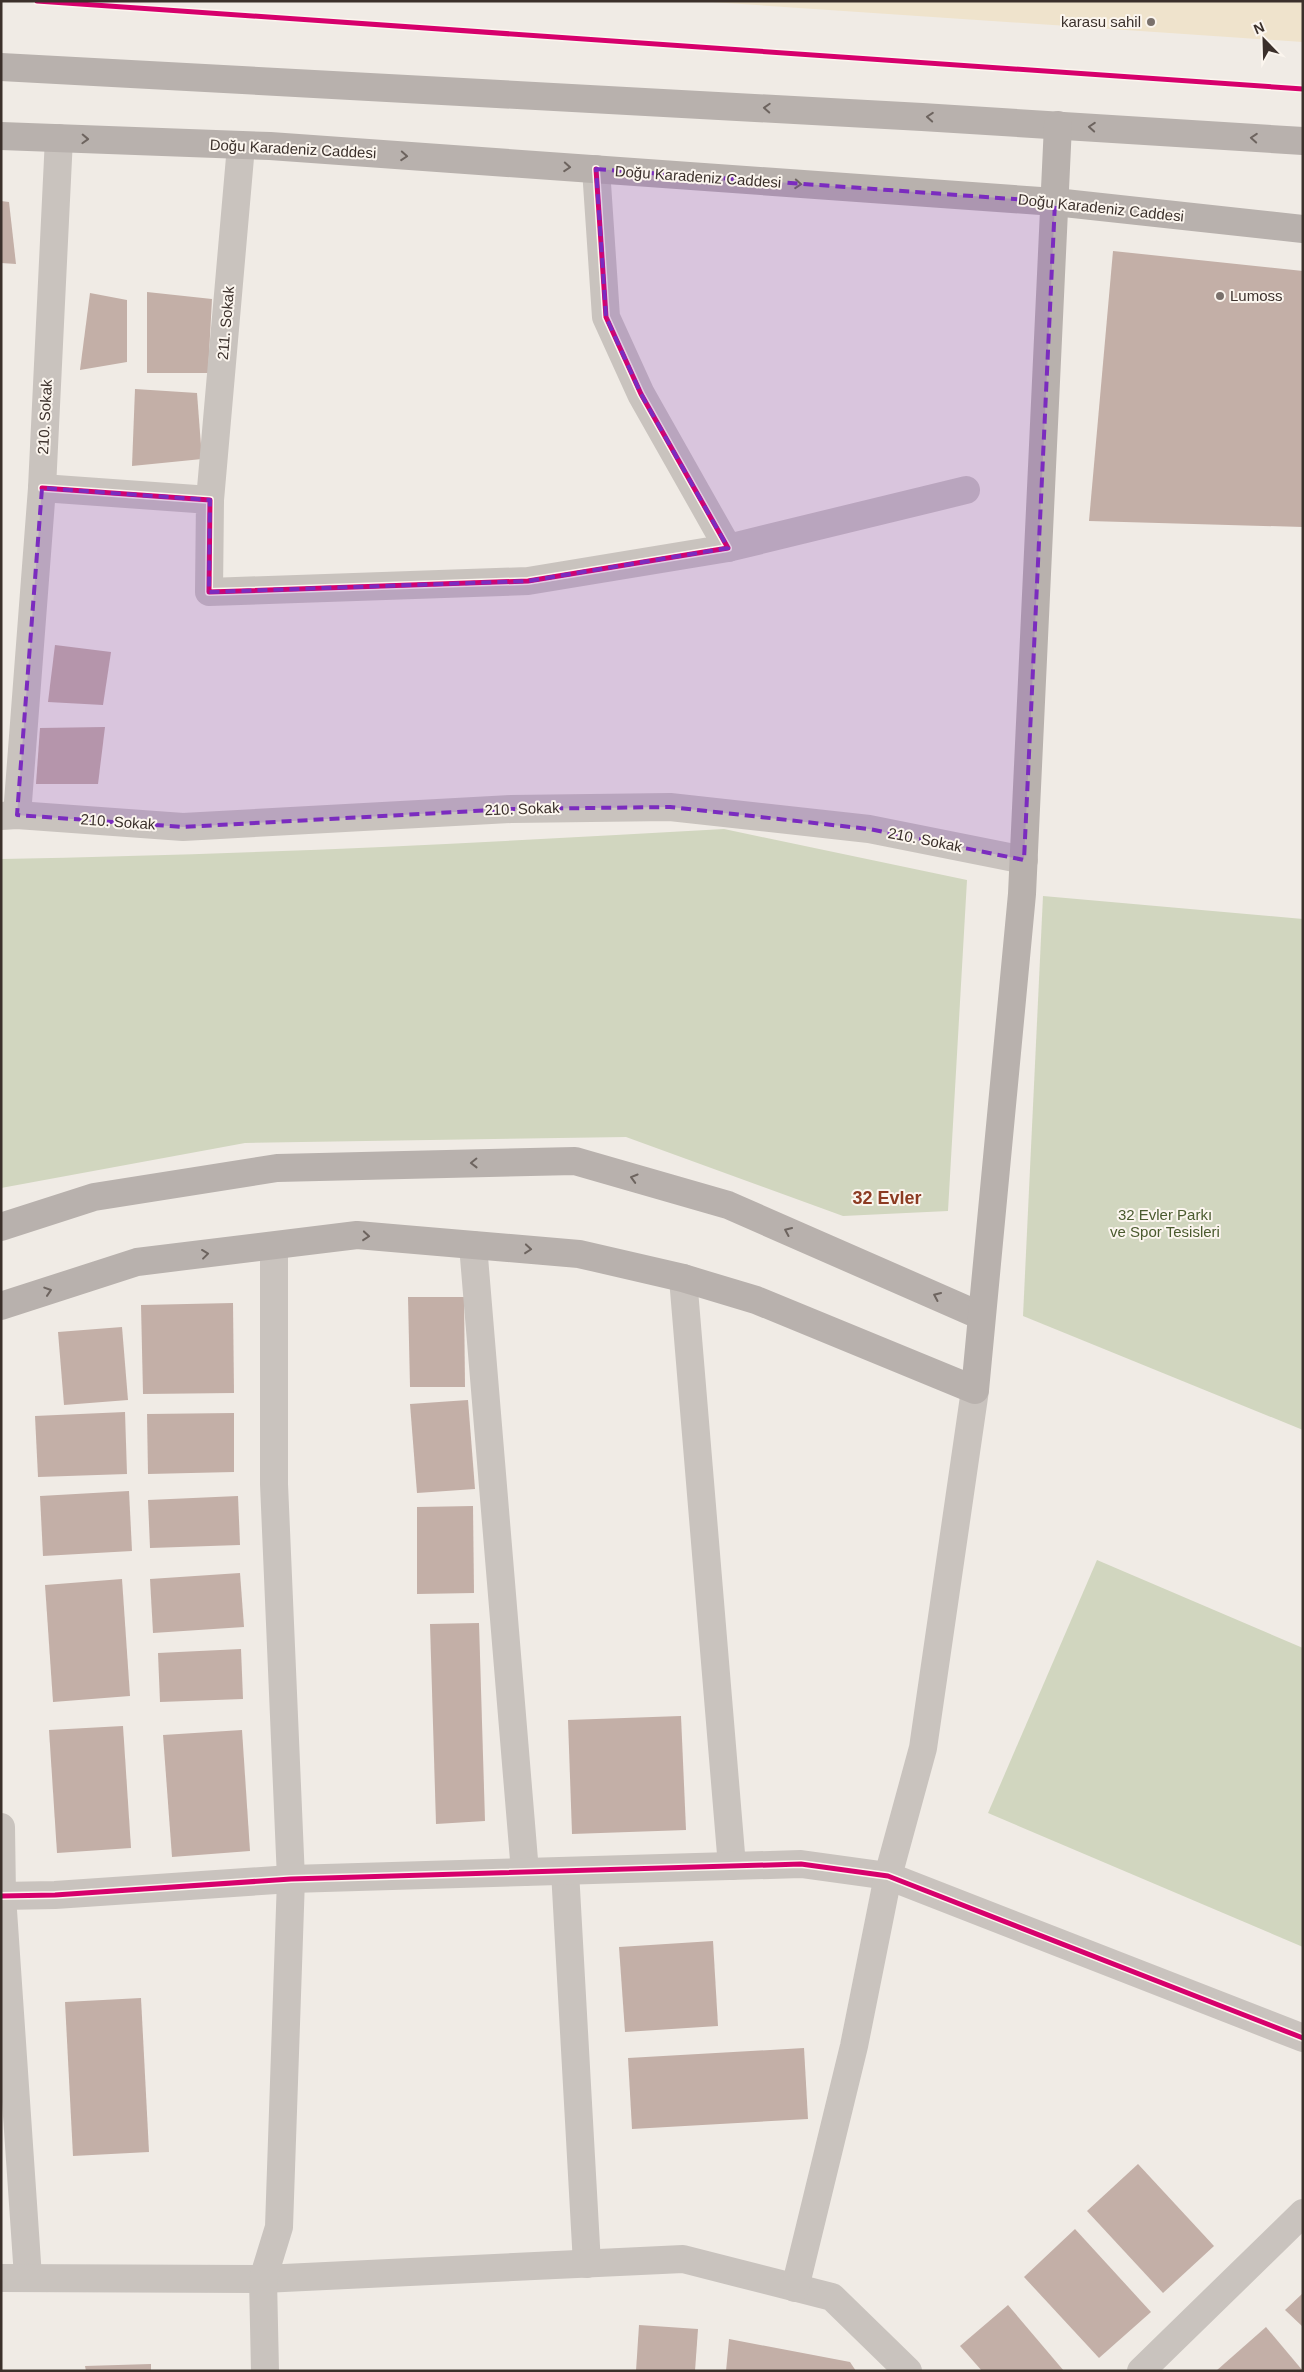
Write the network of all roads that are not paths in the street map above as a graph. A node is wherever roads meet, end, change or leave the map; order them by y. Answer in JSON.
{"nodes":[{"id":1,"x":1,"y":67,"type":"edge"},
{"id":2,"x":1058,"y":125,"type":"junction"},
{"id":3,"x":1,"y":136,"type":"edge"},
{"id":4,"x":58,"y":138,"type":"junction"},
{"id":5,"x":1303,"y":141,"type":"edge"},
{"id":6,"x":241,"y":146,"type":"junction"},
{"id":7,"x":596,"y":169,"type":"junction"},
{"id":8,"x":1055,"y":202,"type":"junction"},
{"id":9,"x":1303,"y":229,"type":"edge"},
{"id":10,"x":42,"y":488,"type":"junction"},
{"id":11,"x":966,"y":490,"type":"dead end"},
{"id":12,"x":210,"y":500,"type":"junction"},
{"id":13,"x":728,"y":548,"type":"junction"},
{"id":14,"x":9,"y":816,"type":"edge"},
{"id":15,"x":1024,"y":860,"type":"junction"},
{"id":16,"x":1,"y":1227,"type":"edge"},
{"id":17,"x":473,"y":1245,"type":"junction"},
{"id":18,"x":274,"y":1246,"type":"junction"},
{"id":19,"x":683,"y":1278,"type":"junction"},
{"id":20,"x":1,"y":1306,"type":"edge"},
{"id":21,"x":981,"y":1316,"type":"junction"},
{"id":22,"x":975,"y":1390,"type":"junction"},
{"id":23,"x":1,"y":1827,"type":"edge"},
{"id":24,"x":732,"y":1866,"type":"junction"},
{"id":25,"x":565,"y":1871,"type":"junction"},
{"id":26,"x":525,"y":1872,"type":"junction"},
{"id":27,"x":888,"y":1876,"type":"junction"},
{"id":28,"x":291,"y":1879,"type":"junction"},
{"id":29,"x":2,"y":1896,"type":"edge"},
{"id":30,"x":1303,"y":2038,"type":"edge"},
{"id":31,"x":1303,"y":2213,"type":"edge"},
{"id":32,"x":587,"y":2264,"type":"junction"},
{"id":33,"x":14,"y":2277,"type":"edge"},
{"id":34,"x":263,"y":2280,"type":"junction"},
{"id":35,"x":795,"y":2288,"type":"junction"},
{"id":36,"x":265,"y":2371,"type":"edge"},
{"id":37,"x":908,"y":2371,"type":"edge"},
{"id":38,"x":1141,"y":2371,"type":"edge"}],
"edges":[{"from":2,"to":1,"type":"main road","one_way":true},
{"from":5,"to":2,"type":"main road","one_way":true},
{"from":2,"to":8,"type":"main road"},
{"from":3,"to":4,"type":"main road","name":"Doğu Karadeniz Caddesi"},
{"from":4,"to":6,"type":"main road","name":"Doğu Karadeniz Caddesi","one_way":true},
{"from":4,"to":10,"type":"street","name":"210. Sokak"},
{"from":6,"to":7,"type":"main road","name":"Doğu Karadeniz Caddesi","one_way":true},
{"from":6,"to":12,"type":"street","name":"211. Sokak"},
{"from":7,"to":8,"type":"main road","name":"Doğu Karadeniz Caddesi","one_way":true},
{"from":7,"to":13,"type":"street"},
{"from":8,"to":9,"type":"main road","name":"Doğu Karadeniz Caddesi"},
{"from":8,"to":15,"type":"main road"},
{"from":10,"to":12,"type":"street"},
{"from":10,"to":14,"type":"street","name":"210. Sokak"},
{"from":11,"to":13,"type":"street"},
{"from":12,"to":13,"type":"street","name":"211. Sokak"},
{"from":14,"to":15,"type":"street","name":"210. Sokak"},
{"from":15,"to":21,"type":"main road"},
{"from":21,"to":16,"type":"main road","one_way":true},
{"from":18,"to":17,"type":"main road","one_way":true},
{"from":17,"to":19,"type":"main road","one_way":true},
{"from":17,"to":26,"type":"street"},
{"from":20,"to":18,"type":"main road","one_way":true},
{"from":18,"to":28,"type":"street"},
{"from":19,"to":22,"type":"main road"},
{"from":19,"to":24,"type":"street"},
{"from":21,"to":22,"type":"main road"},
{"from":22,"to":27,"type":"street"},
{"from":23,"to":29,"type":"street"},
{"from":24,"to":25,"type":"street"},
{"from":24,"to":27,"type":"street"},
{"from":25,"to":26,"type":"street"},
{"from":25,"to":32,"type":"street"},
{"from":26,"to":28,"type":"street"},
{"from":27,"to":30,"type":"street"},
{"from":27,"to":35,"type":"street"},
{"from":28,"to":29,"type":"street"},
{"from":28,"to":34,"type":"street"},
{"from":29,"to":33,"type":"street"},
{"from":31,"to":38,"type":"street"},
{"from":32,"to":34,"type":"street"},
{"from":32,"to":35,"type":"street"},
{"from":33,"to":34,"type":"street"},
{"from":34,"to":36,"type":"street"},
{"from":35,"to":37,"type":"street"}]}
